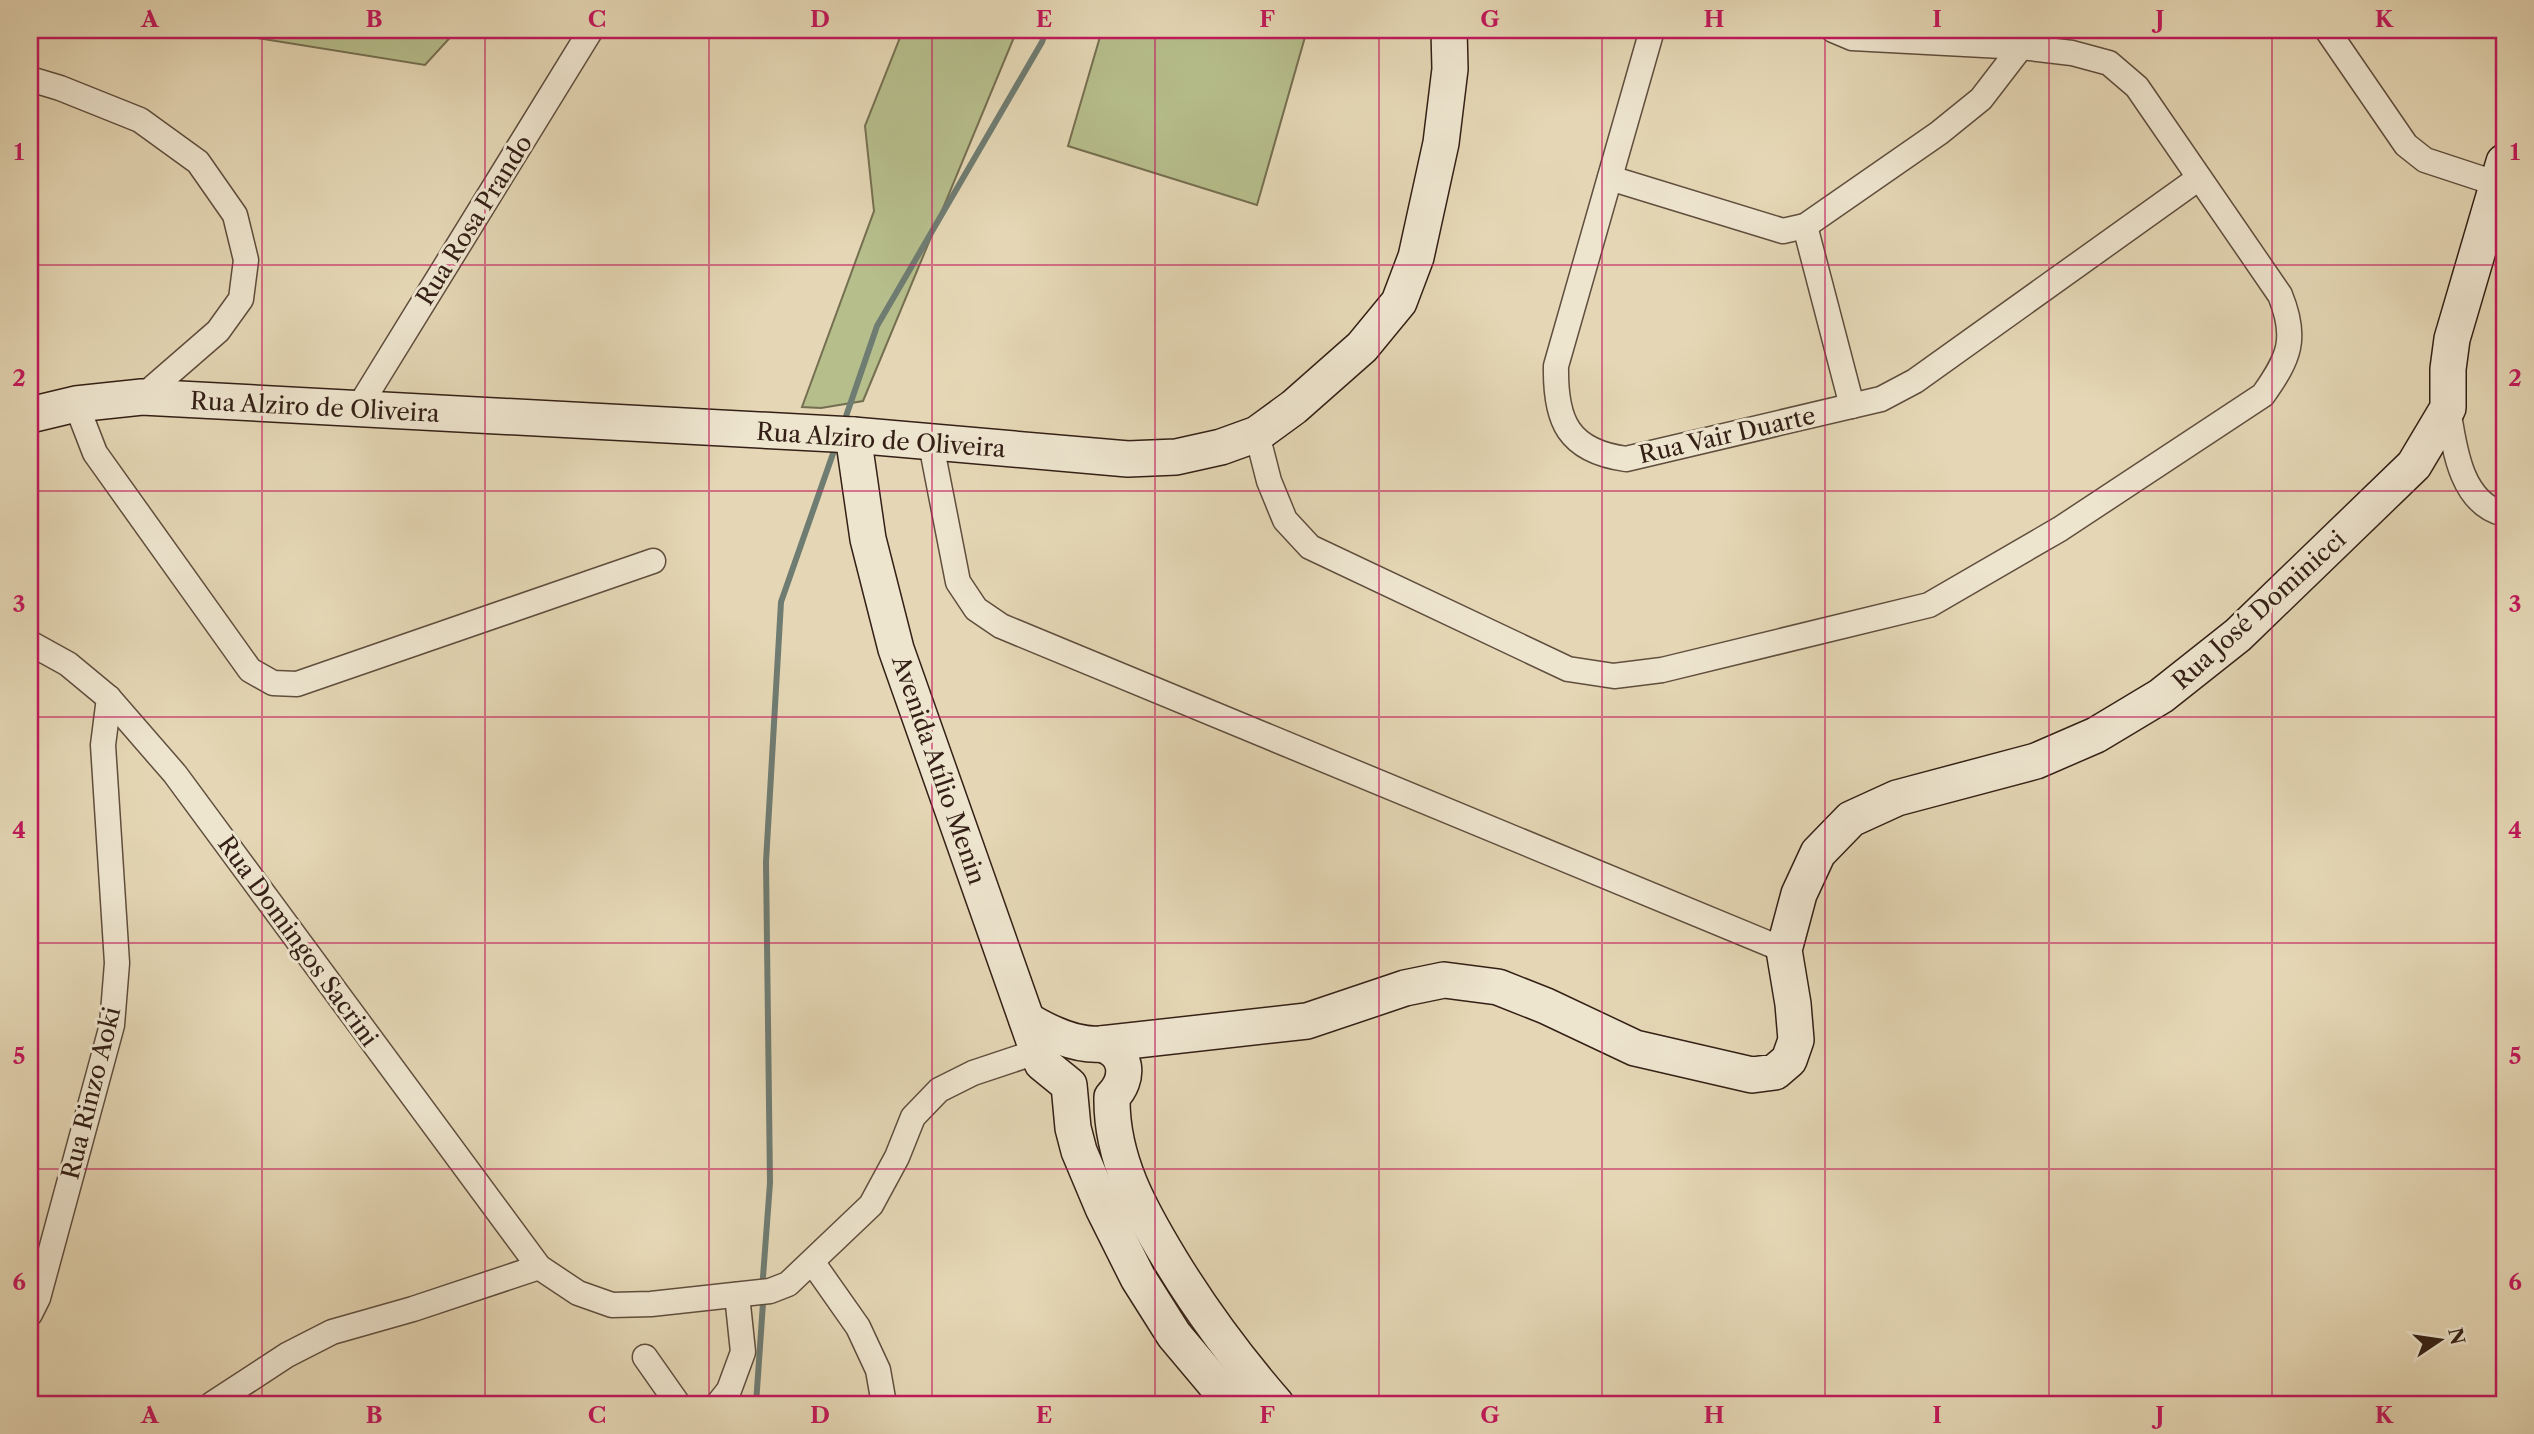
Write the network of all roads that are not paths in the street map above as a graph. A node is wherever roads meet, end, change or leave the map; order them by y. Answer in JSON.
{"nodes":[{"id":1,"x":591,"y":30,"type":"edge"},
{"id":2,"x":1449,"y":30,"type":"edge"},
{"id":3,"x":1652,"y":30,"type":"edge"},
{"id":4,"x":2327,"y":30,"type":"edge"},
{"id":5,"x":1845,"y":33,"type":"edge"},
{"id":6,"x":2021,"y":47,"type":"junction"},
{"id":7,"x":30,"y":79,"type":"edge"},
{"id":8,"x":2501,"y":173,"type":"edge"},
{"id":9,"x":1610,"y":178,"type":"junction"},
{"id":10,"x":2200,"y":178,"type":"junction"},
{"id":11,"x":1805,"y":226,"type":"junction"},
{"id":12,"x":142,"y":397,"type":"junction"},
{"id":13,"x":76,"y":404,"type":"junction"},
{"id":14,"x":1852,"y":406,"type":"junction"},
{"id":15,"x":2448,"y":408,"type":"junction"},
{"id":16,"x":358,"y":410,"type":"junction"},
{"id":17,"x":33,"y":415,"type":"edge"},
{"id":18,"x":1257,"y":434,"type":"junction"},
{"id":19,"x":841,"y":435,"type":"junction"},
{"id":20,"x":932,"y":444,"type":"junction"},
{"id":21,"x":2504,"y":514,"type":"edge"},
{"id":22,"x":653,"y":561,"type":"dead end"},
{"id":23,"x":30,"y":643,"type":"edge"},
{"id":24,"x":109,"y":698,"type":"junction"},
{"id":25,"x":1784,"y":950,"type":"junction"},
{"id":26,"x":1190,"y":1033,"type":"junction"},
{"id":27,"x":1032,"y":1036,"type":"junction"},
{"id":28,"x":1086,"y":1043,"type":"junction"},
{"id":29,"x":1069,"y":1085,"type":"junction"},
{"id":30,"x":1116,"y":1093,"type":"junction"},
{"id":31,"x":813,"y":1263,"type":"junction"},
{"id":32,"x":539,"y":1267,"type":"junction"},
{"id":33,"x":737,"y":1295,"type":"junction"},
{"id":34,"x":30,"y":1314,"type":"edge"},
{"id":35,"x":645,"y":1357,"type":"dead end"},
{"id":36,"x":212,"y":1404,"type":"edge"},
{"id":37,"x":678,"y":1404,"type":"edge"},
{"id":38,"x":719,"y":1404,"type":"edge"},
{"id":39,"x":884,"y":1404,"type":"edge"},
{"id":40,"x":1232,"y":1404,"type":"edge"},
{"id":41,"x":1276,"y":1404,"type":"edge"}],
"edges":[{"from":1,"to":16,"type":"street","name":"Rua Rosa Prando"},
{"from":2,"to":18,"type":"street","name":"Rua Alziro de Oliveira"},
{"from":3,"to":9,"type":"street","name":"Rua Vair Duarte"},
{"from":4,"to":8,"type":"street"},
{"from":5,"to":6,"type":"street"},
{"from":6,"to":10,"type":"street"},
{"from":6,"to":11,"type":"street"},
{"from":7,"to":12,"type":"street"},
{"from":8,"to":15,"type":"street"},
{"from":9,"to":11,"type":"street"},
{"from":9,"to":14,"type":"street","name":"Rua Vair Duarte"},
{"from":10,"to":14,"type":"street","name":"Rua Vair Duarte"},
{"from":10,"to":18,"type":"street"},
{"from":11,"to":14,"type":"street"},
{"from":12,"to":13,"type":"street","name":"Rua Alziro de Oliveira"},
{"from":12,"to":16,"type":"street","name":"Rua Alziro de Oliveira"},
{"from":13,"to":17,"type":"street","name":"Rua Alziro de Oliveira"},
{"from":13,"to":22,"type":"street"},
{"from":15,"to":21,"type":"street"},
{"from":15,"to":25,"type":"street","name":"Rua José Dominicci"},
{"from":16,"to":19,"type":"street","name":"Rua Alziro de Oliveira"},
{"from":18,"to":20,"type":"street","name":"Rua Alziro de Oliveira"},
{"from":19,"to":20,"type":"street","name":"Rua Alziro de Oliveira"},
{"from":19,"to":27,"type":"street","name":"Avenida Atílio Menin"},
{"from":20,"to":25,"type":"street"},
{"from":23,"to":24,"type":"street","name":"Rua Domingos Sacrini"},
{"from":24,"to":32,"type":"street","name":"Rua Domingos Sacrini"},
{"from":24,"to":34,"type":"street","name":"Rua Rinzo Aoki"},
{"from":25,"to":26,"type":"street"},
{"from":26,"to":28,"type":"street"},
{"from":26,"to":30,"type":"street"},
{"from":27,"to":28,"type":"street"},
{"from":27,"to":29,"type":"street","name":"Avenida Atílio Menin"},
{"from":27,"to":31,"type":"street","name":"Rua Domingos Sacrini"},
{"from":28,"to":29,"type":"street"},
{"from":28,"to":30,"type":"street"},
{"from":29,"to":30,"type":"street"},
{"from":29,"to":40,"type":"street"},
{"from":30,"to":41,"type":"street"},
{"from":31,"to":33,"type":"street","name":"Rua Domingos Sacrini"},
{"from":31,"to":39,"type":"street"},
{"from":32,"to":33,"type":"street","name":"Rua Domingos Sacrini"},
{"from":32,"to":36,"type":"street"},
{"from":33,"to":38,"type":"street"},
{"from":35,"to":37,"type":"street"}]}
